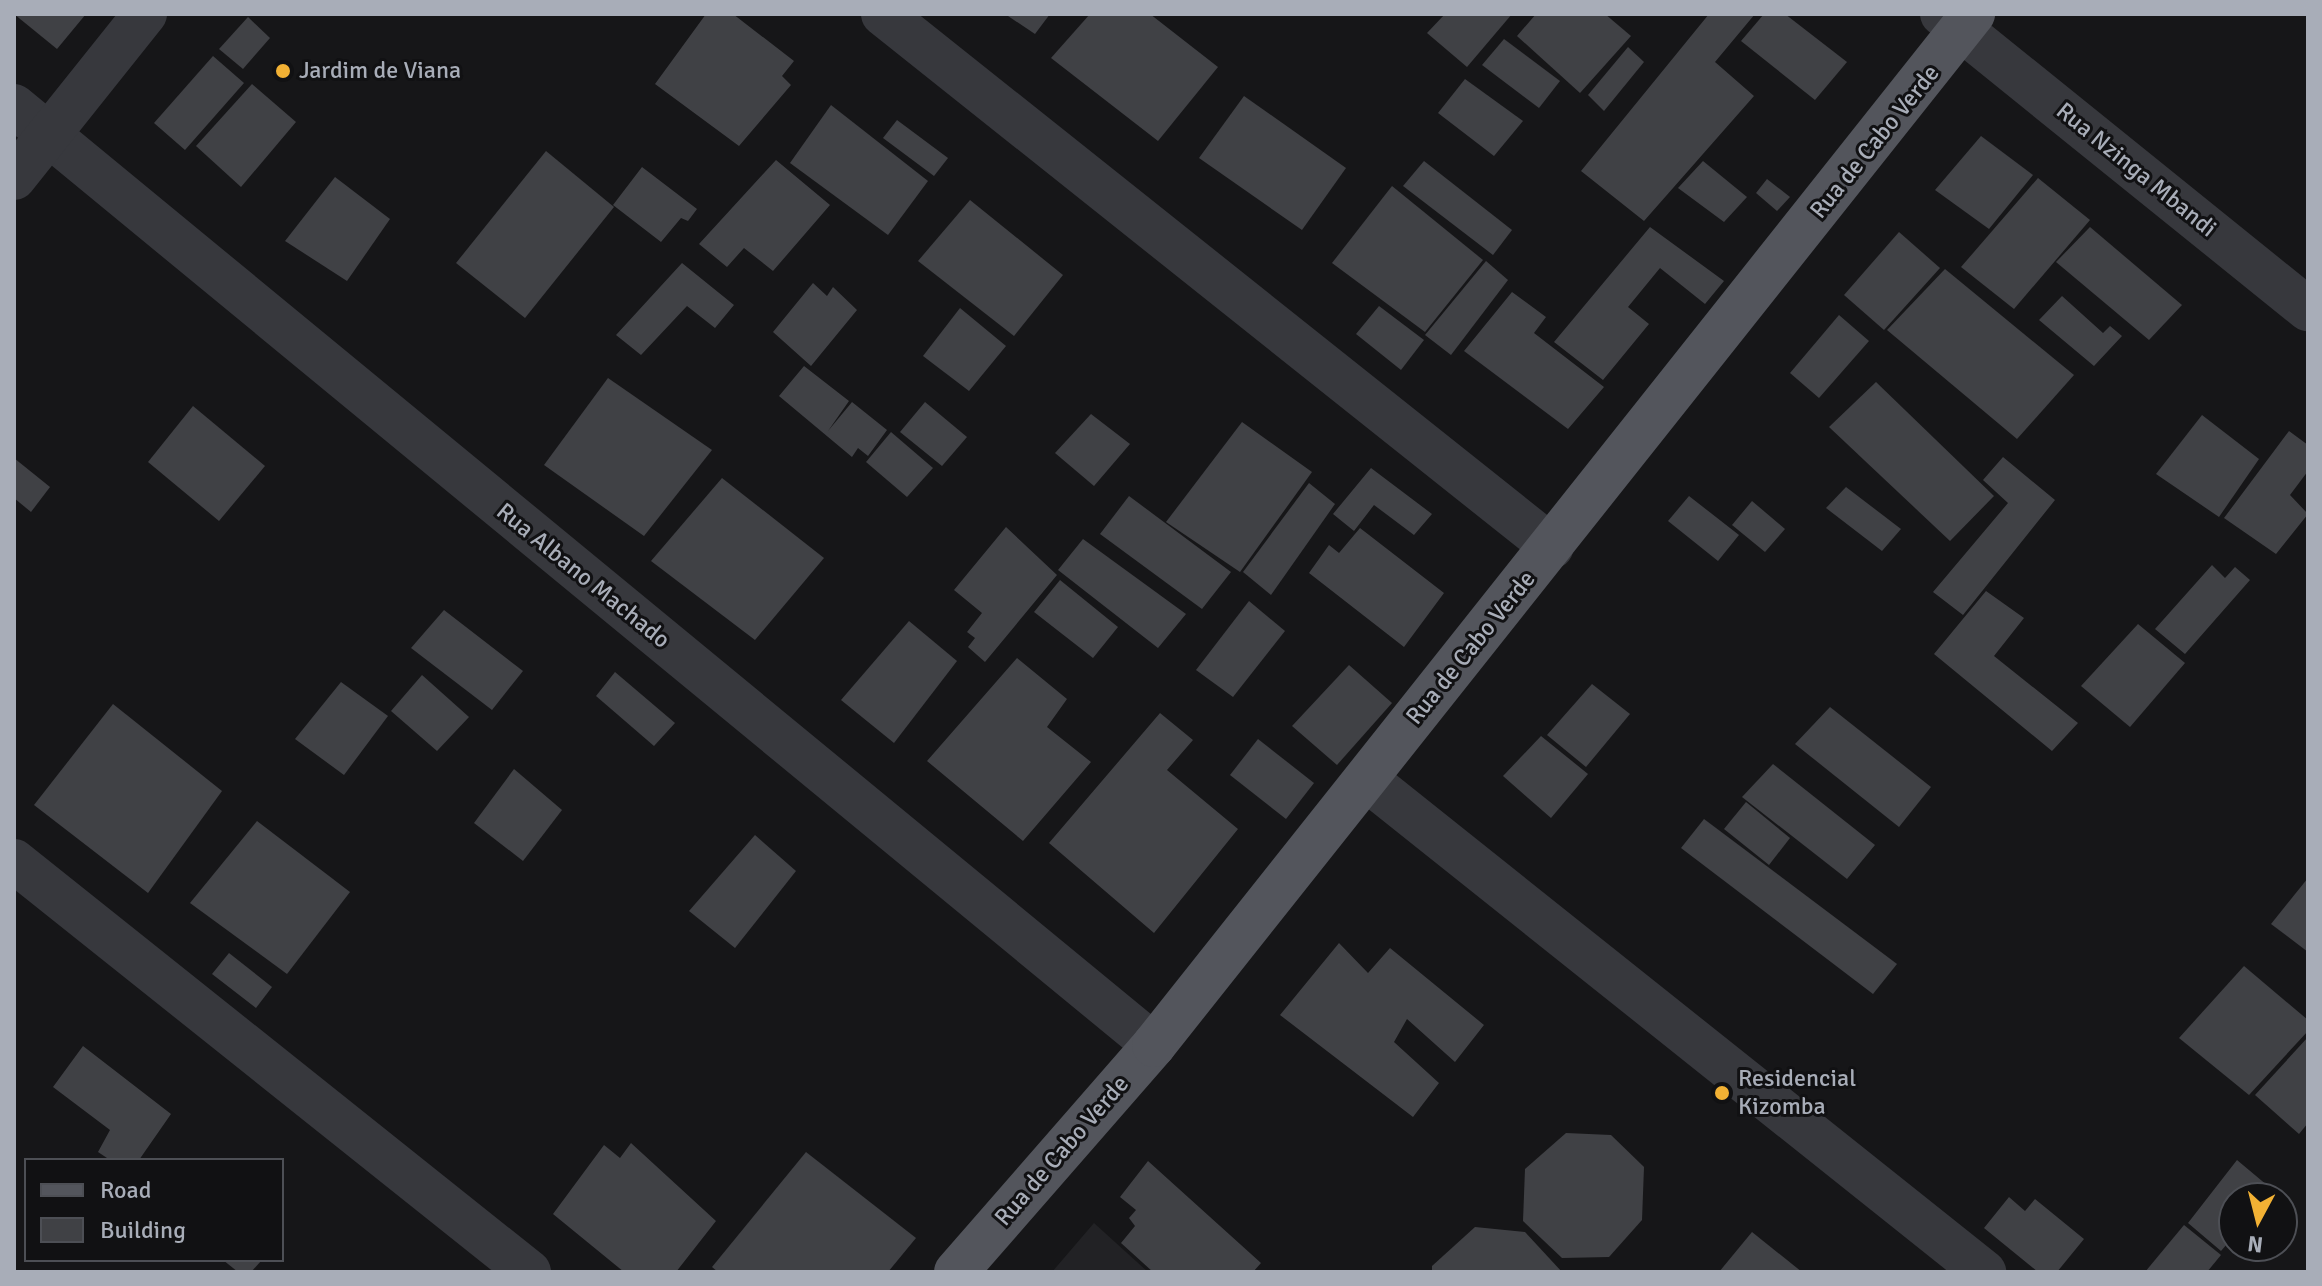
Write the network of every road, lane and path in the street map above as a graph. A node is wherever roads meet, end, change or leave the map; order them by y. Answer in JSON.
{"nodes":[{"id":1,"x":145,"y":14,"type":"edge"},
{"id":2,"x":883,"y":14,"type":"edge"},
{"id":3,"x":1959,"y":20,"type":"edge"},
{"id":4,"x":14,"y":106,"type":"edge"},
{"id":5,"x":48,"y":136,"type":"junction"},
{"id":6,"x":14,"y":178,"type":"edge"},
{"id":7,"x":2308,"y":309,"type":"edge"},
{"id":8,"x":1552,"y":547,"type":"junction"},
{"id":9,"x":1366,"y":779,"type":"junction"},
{"id":10,"x":14,"y":861,"type":"edge"},
{"id":11,"x":1154,"y":1045,"type":"junction"},
{"id":12,"x":529,"y":1272,"type":"edge"},
{"id":13,"x":956,"y":1272,"type":"edge"},
{"id":14,"x":1984,"y":1272,"type":"edge"}],
"edges":[{"from":1,"to":5,"type":"street"},
{"from":2,"to":8,"type":"street"},
{"from":3,"to":7,"type":"street","name":"Rua Nzinga Mbandi"},
{"from":3,"to":8,"type":"main road","name":"Rua de Cabo Verde"},
{"from":4,"to":5,"type":"street","name":"Rua Albano Machado"},
{"from":5,"to":6,"type":"street"},
{"from":5,"to":11,"type":"street","name":"Rua Albano Machado"},
{"from":8,"to":9,"type":"main road","name":"Rua de Cabo Verde"},
{"from":9,"to":11,"type":"main road","name":"Rua de Cabo Verde"},
{"from":9,"to":14,"type":"street"},
{"from":10,"to":12,"type":"street"},
{"from":11,"to":13,"type":"main road","name":"Rua de Cabo Verde"}]}
